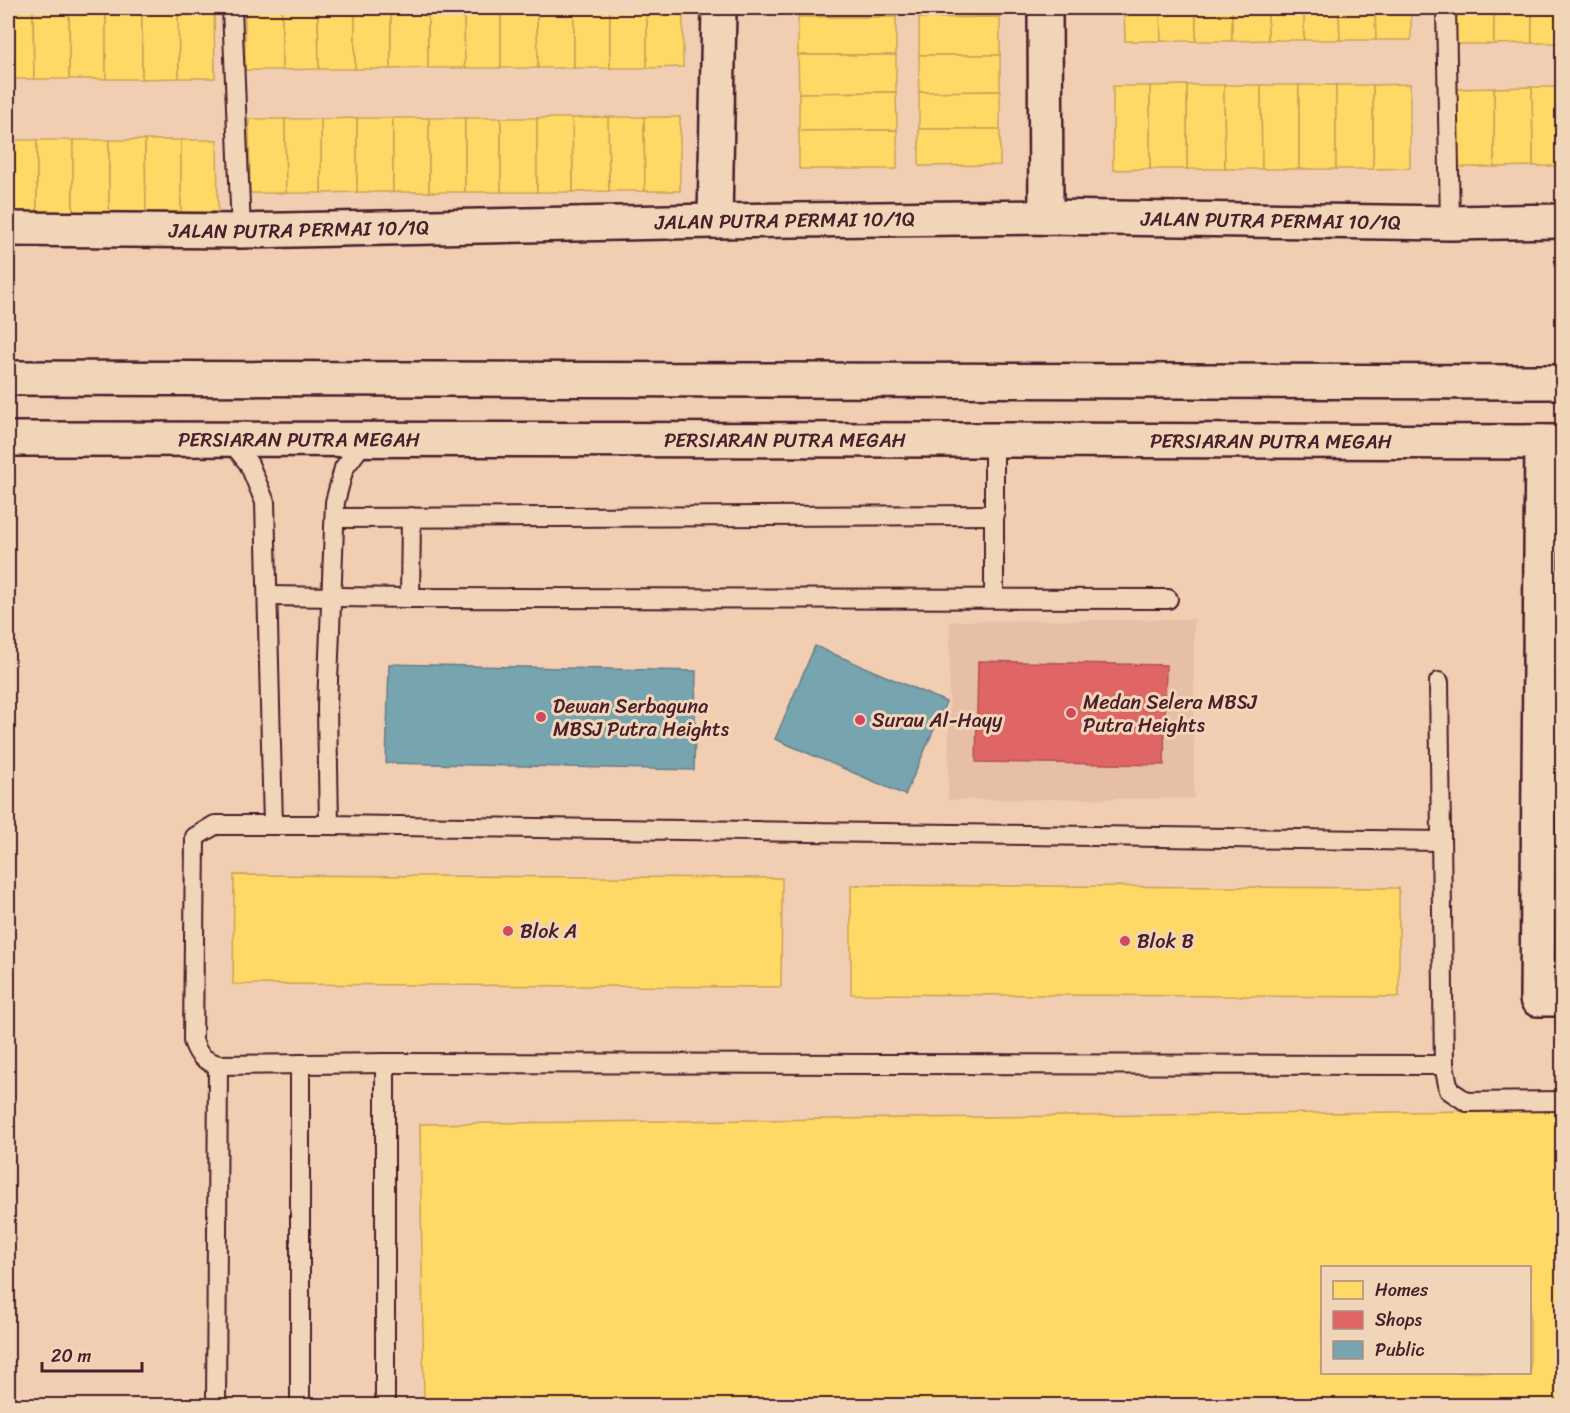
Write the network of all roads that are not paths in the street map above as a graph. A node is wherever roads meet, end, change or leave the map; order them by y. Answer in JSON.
{"nodes":[{"id":1,"x":232,"y":8,"type":"edge"},
{"id":2,"x":719,"y":8,"type":"edge"},
{"id":3,"x":1045,"y":8,"type":"edge"},
{"id":4,"x":1446,"y":8,"type":"edge"},
{"id":5,"x":1046,"y":217,"type":"junction"},
{"id":6,"x":715,"y":221,"type":"junction"},
{"id":7,"x":1563,"y":221,"type":"edge"},
{"id":8,"x":1450,"y":223,"type":"junction"},
{"id":9,"x":8,"y":230,"type":"edge"},
{"id":10,"x":241,"y":231,"type":"junction"},
{"id":11,"x":8,"y":378,"type":"edge"},
{"id":12,"x":1563,"y":382,"type":"edge"},
{"id":13,"x":8,"y":439,"type":"edge"},
{"id":14,"x":229,"y":439,"type":"junction"},
{"id":15,"x":366,"y":439,"type":"junction"},
{"id":16,"x":994,"y":440,"type":"junction"},
{"id":17,"x":1552,"y":442,"type":"edge"},
{"id":18,"x":335,"y":510,"type":"junction"},
{"id":19,"x":995,"y":515,"type":"junction"},
{"id":20,"x":411,"y":517,"type":"junction"},
{"id":21,"x":1551,"y":545,"type":"edge"},
{"id":22,"x":268,"y":596,"type":"junction"},
{"id":23,"x":332,"y":597,"type":"junction"},
{"id":24,"x":411,"y":598,"type":"junction"},
{"id":25,"x":994,"y":598,"type":"junction"},
{"id":26,"x":1168,"y":599,"type":"dead end"},
{"id":27,"x":1439,"y":682,"type":"dead end"},
{"id":28,"x":273,"y":825,"type":"junction"},
{"id":29,"x":329,"y":825,"type":"junction"},
{"id":30,"x":1441,"y":841,"type":"junction"},
{"id":31,"x":1550,"y":999,"type":"edge"},
{"id":32,"x":385,"y":1063,"type":"junction"},
{"id":33,"x":300,"y":1064,"type":"junction"},
{"id":34,"x":218,"y":1065,"type":"junction"},
{"id":35,"x":1444,"y":1065,"type":"junction"},
{"id":36,"x":1563,"y":1101,"type":"edge"},
{"id":37,"x":216,"y":1406,"type":"edge"},
{"id":38,"x":300,"y":1406,"type":"edge"},
{"id":39,"x":385,"y":1406,"type":"edge"}],
"edges":[{"from":1,"to":10,"type":"lane"},
{"from":2,"to":6,"type":"street"},
{"from":3,"to":5,"type":"street"},
{"from":4,"to":8,"type":"lane"},
{"from":5,"to":6,"type":"street","name":"JALAN PUTRA PERMAI 10/1Q"},
{"from":5,"to":8,"type":"street","name":"JALAN PUTRA PERMAI 10/1Q"},
{"from":6,"to":10,"type":"street","name":"JALAN PUTRA PERMAI 10/1Q"},
{"from":7,"to":8,"type":"street","name":"JALAN PUTRA PERMAI 10/1Q"},
{"from":9,"to":10,"type":"street","name":"JALAN PUTRA PERMAI 10/1Q"},
{"from":11,"to":12,"type":"street"},
{"from":13,"to":14,"type":"street","name":"PERSIARAN PUTRA MEGAH"},
{"from":14,"to":15,"type":"street","name":"PERSIARAN PUTRA MEGAH"},
{"from":14,"to":22,"type":"lane"},
{"from":15,"to":16,"type":"street","name":"PERSIARAN PUTRA MEGAH"},
{"from":15,"to":18,"type":"lane"},
{"from":16,"to":17,"type":"street","name":"PERSIARAN PUTRA MEGAH"},
{"from":16,"to":19,"type":"lane"},
{"from":17,"to":21,"type":"street"},
{"from":18,"to":20,"type":"lane"},
{"from":18,"to":23,"type":"lane"},
{"from":19,"to":20,"type":"lane"},
{"from":19,"to":25,"type":"lane"},
{"from":20,"to":24,"type":"lane"},
{"from":21,"to":31,"type":"street"},
{"from":22,"to":23,"type":"lane"},
{"from":22,"to":28,"type":"lane"},
{"from":23,"to":24,"type":"lane"},
{"from":23,"to":29,"type":"lane"},
{"from":24,"to":25,"type":"lane"},
{"from":25,"to":26,"type":"lane"},
{"from":27,"to":30,"type":"lane"},
{"from":28,"to":29,"type":"lane"},
{"from":28,"to":34,"type":"lane"},
{"from":29,"to":30,"type":"lane"},
{"from":30,"to":35,"type":"lane"},
{"from":32,"to":33,"type":"lane"},
{"from":32,"to":35,"type":"lane"},
{"from":32,"to":39,"type":"lane"},
{"from":33,"to":34,"type":"lane"},
{"from":33,"to":38,"type":"lane"},
{"from":34,"to":37,"type":"lane"},
{"from":35,"to":36,"type":"lane"}]}
